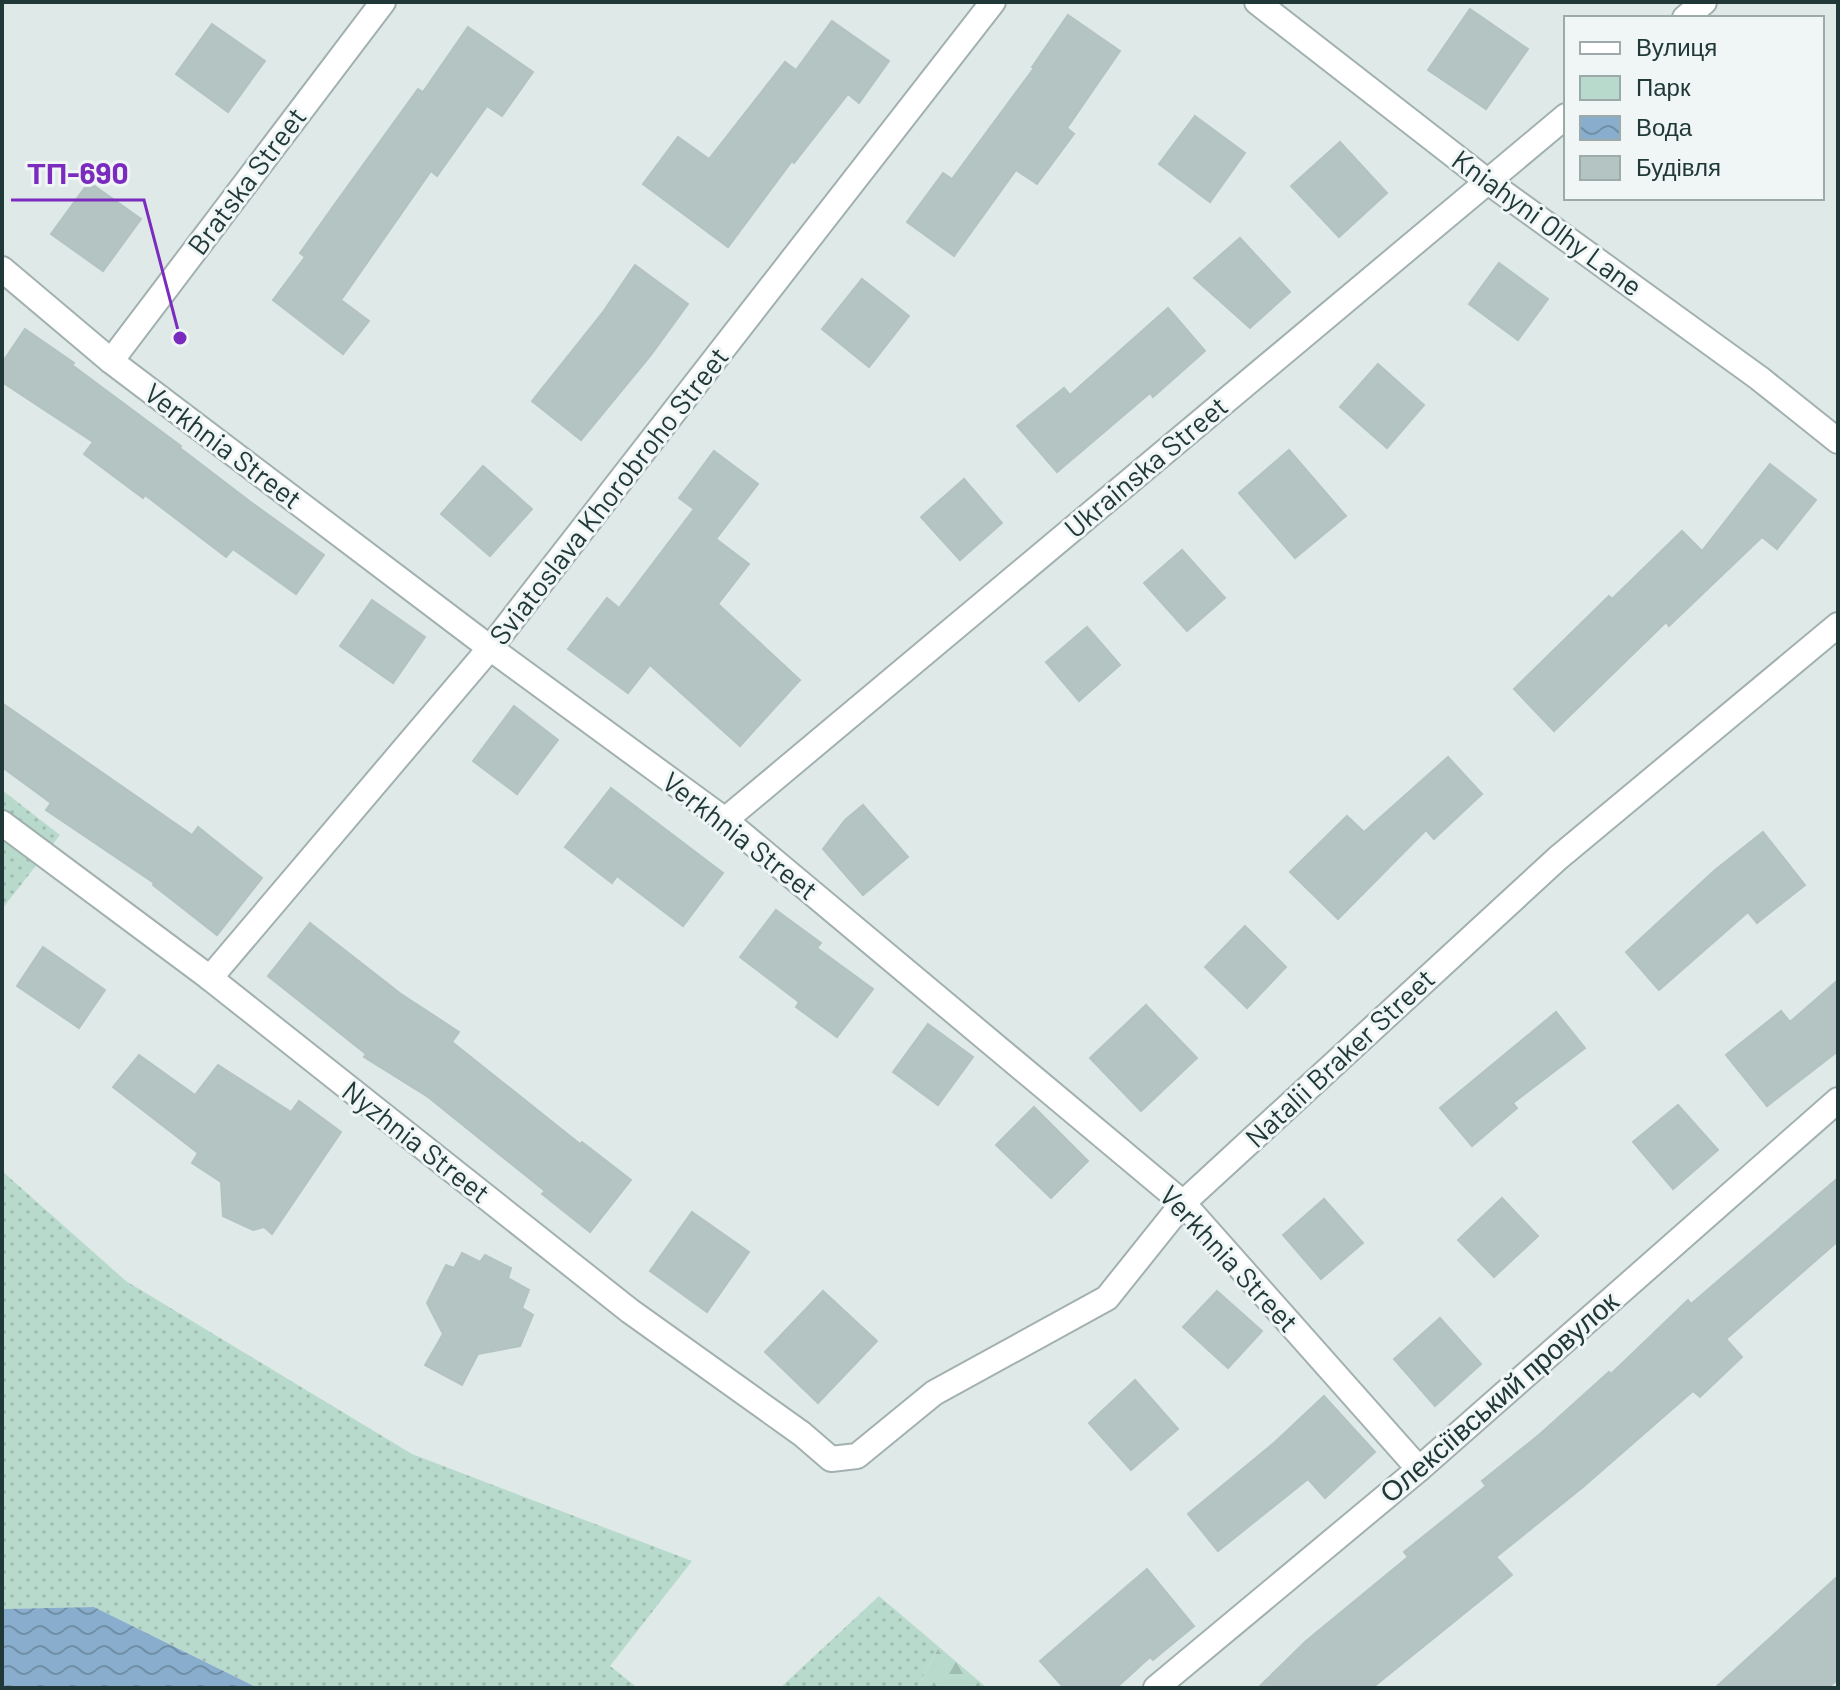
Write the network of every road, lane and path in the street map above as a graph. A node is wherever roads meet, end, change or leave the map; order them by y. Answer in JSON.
{"nodes":[{"id":1,"x":383,"y":2,"type":"edge"},
{"id":2,"x":993,"y":2,"type":"edge"},
{"id":3,"x":1257,"y":2,"type":"edge"},
{"id":4,"x":1704,"y":2,"type":"edge"},
{"id":5,"x":1687,"y":16,"type":"edge"},
{"id":6,"x":1564,"y":118,"type":"edge"},
{"id":7,"x":1487,"y":181,"type":"junction"},
{"id":8,"x":2,"y":269,"type":"edge"},
{"id":9,"x":111,"y":361,"type":"junction"},
{"id":10,"x":1838,"y":441,"type":"edge"},
{"id":11,"x":1838,"y":625,"type":"edge"},
{"id":12,"x":490,"y":648,"type":"junction"},
{"id":13,"x":725,"y":820,"type":"junction"},
{"id":14,"x":2,"y":823,"type":"edge"},
{"id":15,"x":210,"y":978,"type":"junction"},
{"id":16,"x":1838,"y":1100,"type":"edge"},
{"id":17,"x":1183,"y":1203,"type":"junction"},
{"id":18,"x":831,"y":1459,"type":"joint"},
{"id":19,"x":1419,"y":1469,"type":"junction"},
{"id":20,"x":1156,"y":1688,"type":"edge"}],
"edges":[{"from":1,"to":9,"type":"street","name":"Bratska Street"},
{"from":2,"to":12,"type":"street","name":"Sviatoslava Khorobroho Street"},
{"from":3,"to":7,"type":"street","name":"Kniahyni Olhy Lane"},
{"from":4,"to":5,"type":"street"},
{"from":6,"to":7,"type":"street","name":"Ukrainska Street"},
{"from":7,"to":10,"type":"street","name":"Kniahyni Olhy Lane"},
{"from":7,"to":13,"type":"street","name":"Ukrainska Street"},
{"from":8,"to":9,"type":"street","name":"Verkhnia Street"},
{"from":9,"to":12,"type":"street","name":"Verkhnia Street"},
{"from":11,"to":17,"type":"street","name":"Natalii Braker Street"},
{"from":12,"to":13,"type":"street","name":"Verkhnia Street"},
{"from":12,"to":15,"type":"street","name":"Sviatoslava Khorobroho Street"},
{"from":13,"to":17,"type":"street","name":"Verkhnia Street"},
{"from":14,"to":15,"type":"street","name":"Nyzhnia Street"},
{"from":15,"to":18,"type":"street","name":"Nyzhnia Street"},
{"from":16,"to":19,"type":"street","name":"Олексіївський провулок"},
{"from":17,"to":18,"type":"street","name":"Natalii Braker Street"},
{"from":17,"to":19,"type":"street","name":"Verkhnia Street"},
{"from":19,"to":20,"type":"street","name":"Олексіївський провулок"}]}
